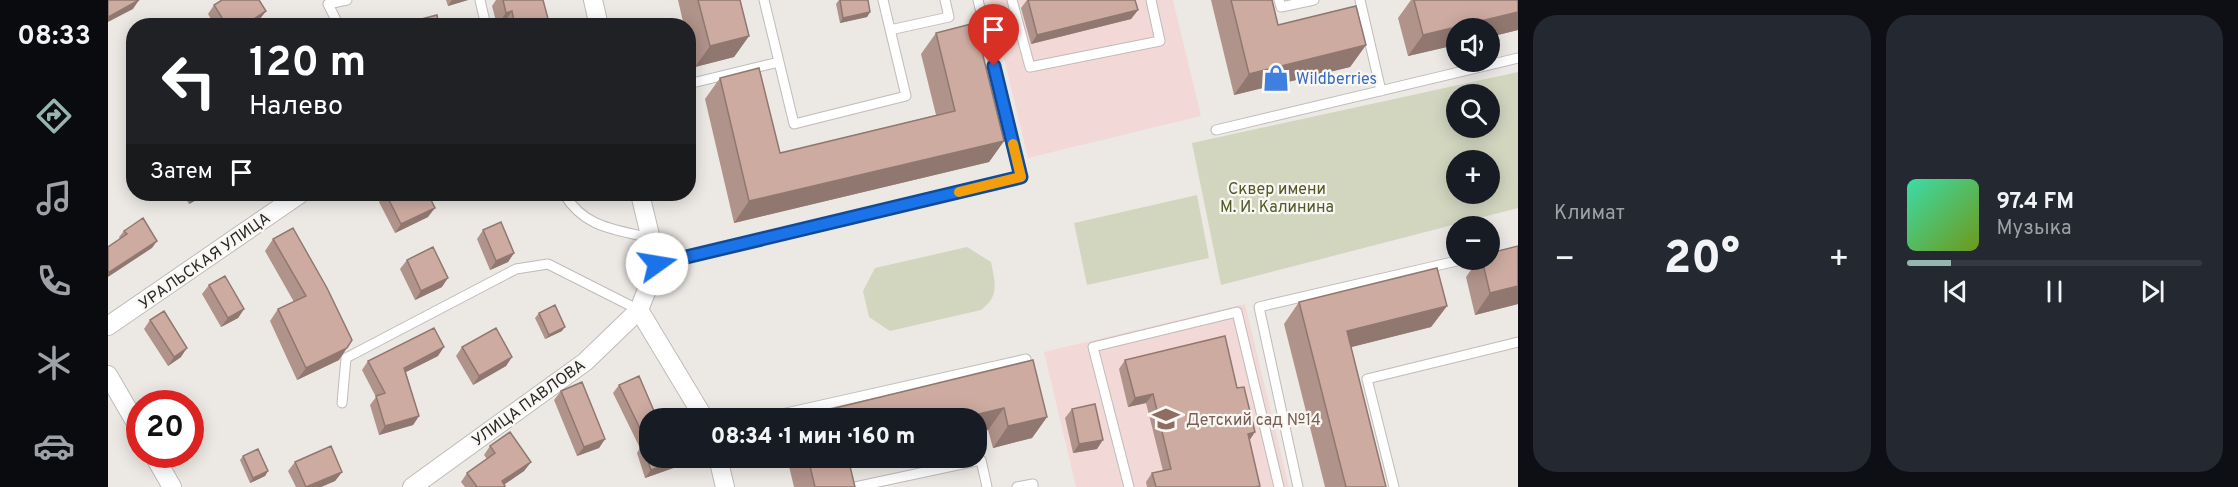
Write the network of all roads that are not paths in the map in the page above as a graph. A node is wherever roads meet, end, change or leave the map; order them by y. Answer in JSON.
{"nodes":[{"id":1,"x":347,"y":0,"type":"edge"},
{"id":2,"x":480,"y":0,"type":"edge"},
{"id":3,"x":593,"y":0,"type":"edge"},
{"id":4,"x":765,"y":0,"type":"edge"},
{"id":5,"x":883,"y":0,"type":"edge"},
{"id":6,"x":945,"y":0,"type":"edge"},
{"id":7,"x":978,"y":0,"type":"edge"},
{"id":8,"x":1012,"y":0,"type":"edge"},
{"id":9,"x":1150,"y":0,"type":"edge"},
{"id":10,"x":1279,"y":0,"type":"edge"},
{"id":11,"x":1314,"y":0,"type":"edge"},
{"id":12,"x":1360,"y":0,"type":"edge"},
{"id":13,"x":335,"y":18,"type":"edge"},
{"id":14,"x":484,"y":18,"type":"edge"},
{"id":15,"x":597,"y":18,"type":"edge"},
{"id":16,"x":890,"y":30,"type":"junction"},
{"id":17,"x":1518,"y":58,"type":"edge"},
{"id":18,"x":779,"y":62,"type":"junction"},
{"id":19,"x":696,"y":82,"type":"edge"},
{"id":20,"x":1381,"y":91,"type":"junction"},
{"id":21,"x":1216,"y":130,"type":"dead end"},
{"id":22,"x":290,"y":201,"type":"edge"},
{"id":23,"x":568,"y":201,"type":"edge"},
{"id":24,"x":642,"y":201,"type":"edge"},
{"id":25,"x":650,"y":238,"type":"junction"},
{"id":26,"x":1446,"y":263,"type":"edge"},
{"id":27,"x":657,"y":264,"type":"junction"},
{"id":28,"x":639,"y":310,"type":"junction"},
{"id":29,"x":108,"y":326,"type":"edge"},
{"id":30,"x":1518,"y":342,"type":"edge"},
{"id":31,"x":1026,"y":359,"type":"edge"},
{"id":32,"x":108,"y":375,"type":"edge"},
{"id":33,"x":342,"y":403,"type":"dead end"},
{"id":34,"x":126,"y":406,"type":"edge"},
{"id":35,"x":698,"y":408,"type":"edge"},
{"id":36,"x":808,"y":408,"type":"edge"},
{"id":37,"x":161,"y":468,"type":"edge"},
{"id":38,"x":720,"y":468,"type":"edge"},
{"id":39,"x":172,"y":487,"type":"edge"},
{"id":40,"x":412,"y":487,"type":"edge"},
{"id":41,"x":725,"y":487,"type":"edge"},
{"id":42,"x":855,"y":487,"type":"edge"},
{"id":43,"x":987,"y":487,"type":"edge"},
{"id":44,"x":1017,"y":487,"type":"edge"},
{"id":45,"x":1034,"y":487,"type":"edge"},
{"id":46,"x":1129,"y":487,"type":"edge"},
{"id":47,"x":1279,"y":487,"type":"edge"},
{"id":48,"x":1298,"y":487,"type":"edge"},
{"id":49,"x":1394,"y":487,"type":"edge"}],
"edges":[{"from":1,"to":13,"type":"lane"},
{"from":2,"to":14,"type":"lane"},
{"from":3,"to":15,"type":"street"},
{"from":4,"to":18,"type":"lane"},
{"from":5,"to":16,"type":"lane"},
{"from":6,"to":16,"type":"lane"},
{"from":7,"to":27,"type":"lane"},
{"from":8,"to":9,"type":"lane"},
{"from":10,"to":11,"type":"lane"},
{"from":12,"to":20,"type":"lane"},
{"from":16,"to":18,"type":"lane"},
{"from":17,"to":20,"type":"lane"},
{"from":18,"to":19,"type":"lane"},
{"from":20,"to":21,"type":"lane"},
{"from":22,"to":29,"type":"street","name":"УРАЛЬСКАЯ УЛИЦА"},
{"from":23,"to":25,"type":"lane"},
{"from":24,"to":25,"type":"street"},
{"from":25,"to":27,"type":"street"},
{"from":26,"to":48,"type":"lane"},
{"from":27,"to":28,"type":"street"},
{"from":28,"to":33,"type":"lane"},
{"from":28,"to":35,"type":"street"},
{"from":28,"to":40,"type":"street","name":"УЛИЦА ПАВЛОВА"},
{"from":30,"to":49,"type":"lane"},
{"from":31,"to":36,"type":"lane"},
{"from":32,"to":34,"type":"street"},
{"from":37,"to":39,"type":"street"},
{"from":38,"to":41,"type":"street"},
{"from":42,"to":43,"type":"lane"},
{"from":44,"to":45,"type":"lane"},
{"from":46,"to":47,"type":"lane"}]}
